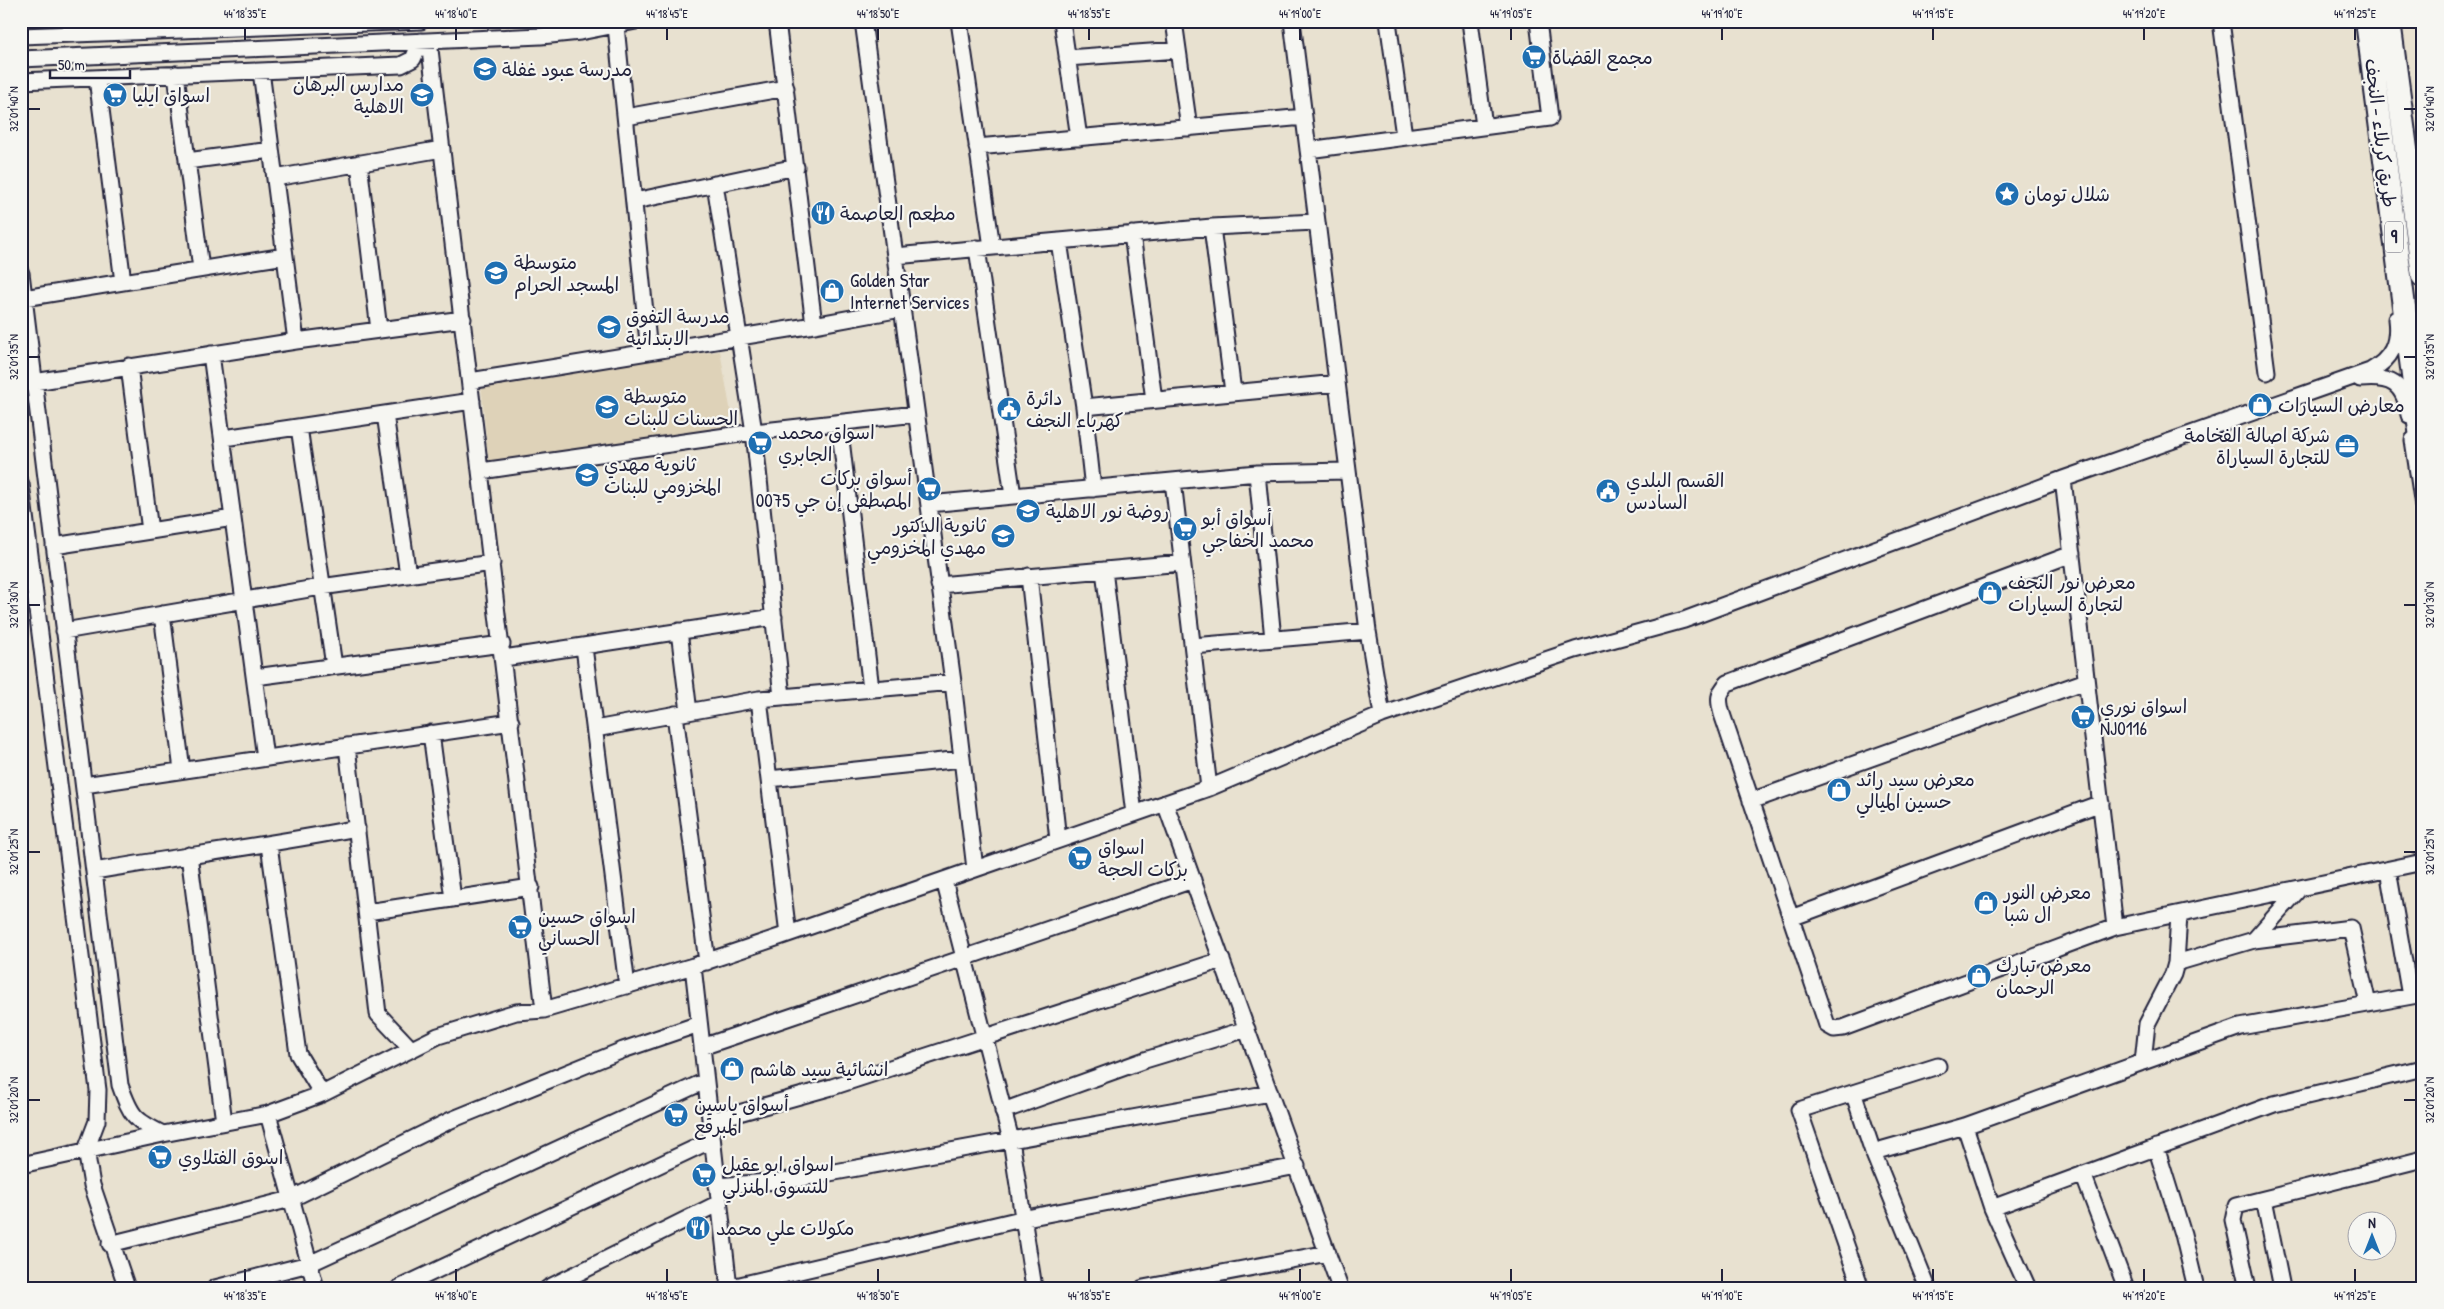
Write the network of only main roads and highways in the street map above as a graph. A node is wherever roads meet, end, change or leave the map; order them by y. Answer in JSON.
{"nodes":[{"id":1,"x":2367,"y":21,"type":"edge"},
{"id":2,"x":2389,"y":21,"type":"edge"},
{"id":3,"x":2423,"y":276,"type":"edge"},
{"id":4,"x":2423,"y":453,"type":"edge"}],
"edges":[{"from":1,"to":4,"type":"highway","name":"طريق کربلاء - النجف","number":"9"},
{"from":2,"to":3,"type":"highway","number":"9"}]}
